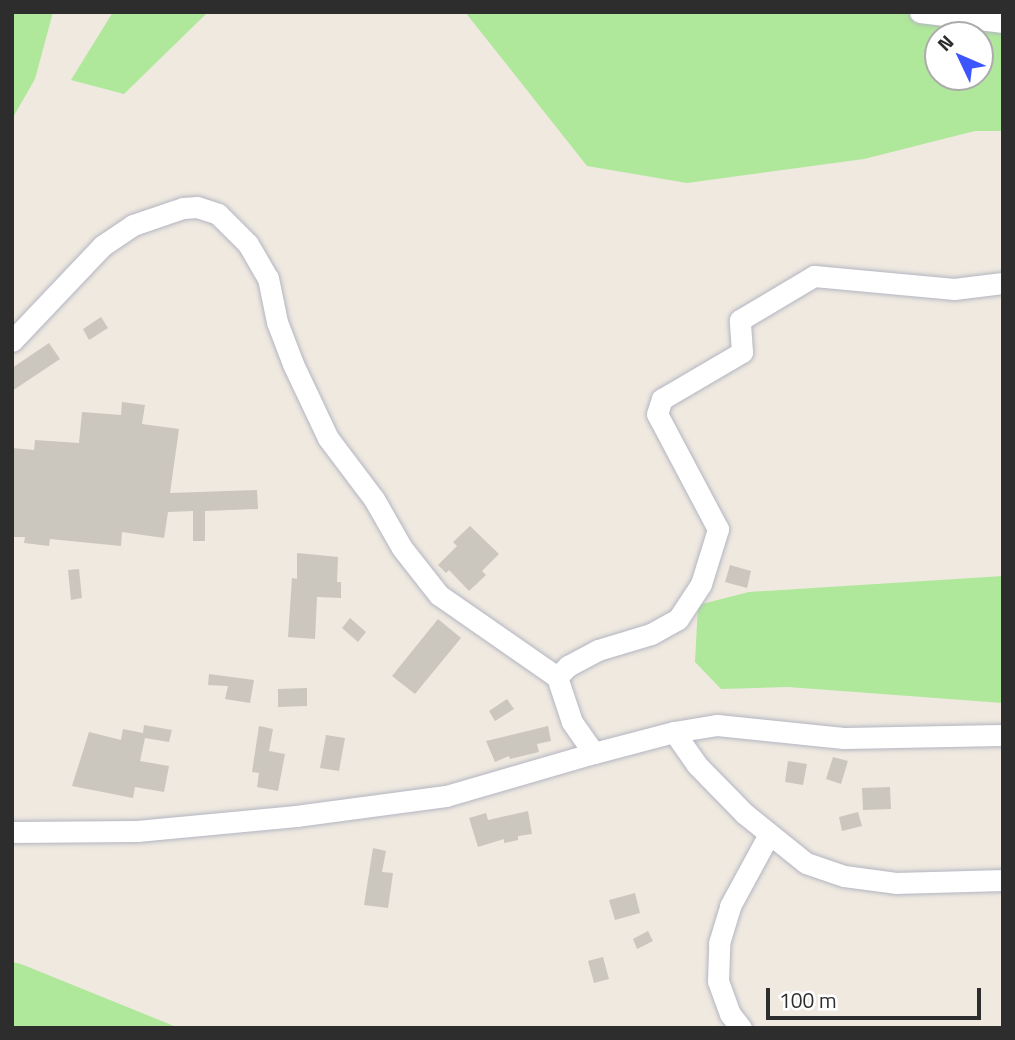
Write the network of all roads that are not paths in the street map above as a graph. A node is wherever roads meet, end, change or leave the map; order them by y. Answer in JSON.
{"nodes":[{"id":1,"x":920,"y":12,"type":"edge"},
{"id":2,"x":1003,"y":22,"type":"edge"},
{"id":3,"x":1003,"y":283,"type":"edge"},
{"id":4,"x":12,"y":341,"type":"edge"},
{"id":5,"x":557,"y":677,"type":"junction"},
{"id":6,"x":674,"y":732,"type":"junction"},
{"id":7,"x":1003,"y":735,"type":"edge"},
{"id":8,"x":594,"y":753,"type":"junction"},
{"id":9,"x":12,"y":832,"type":"edge"},
{"id":10,"x":768,"y":836,"type":"junction"},
{"id":11,"x":1003,"y":880,"type":"edge"},
{"id":12,"x":741,"y":1028,"type":"edge"}],
"edges":[{"from":1,"to":2,"type":"street"},
{"from":3,"to":5,"type":"street"},
{"from":4,"to":5,"type":"street"},
{"from":5,"to":8,"type":"street"},
{"from":6,"to":7,"type":"street"},
{"from":6,"to":8,"type":"street"},
{"from":6,"to":10,"type":"street"},
{"from":8,"to":9,"type":"street"},
{"from":10,"to":11,"type":"street"},
{"from":10,"to":12,"type":"street"}]}
